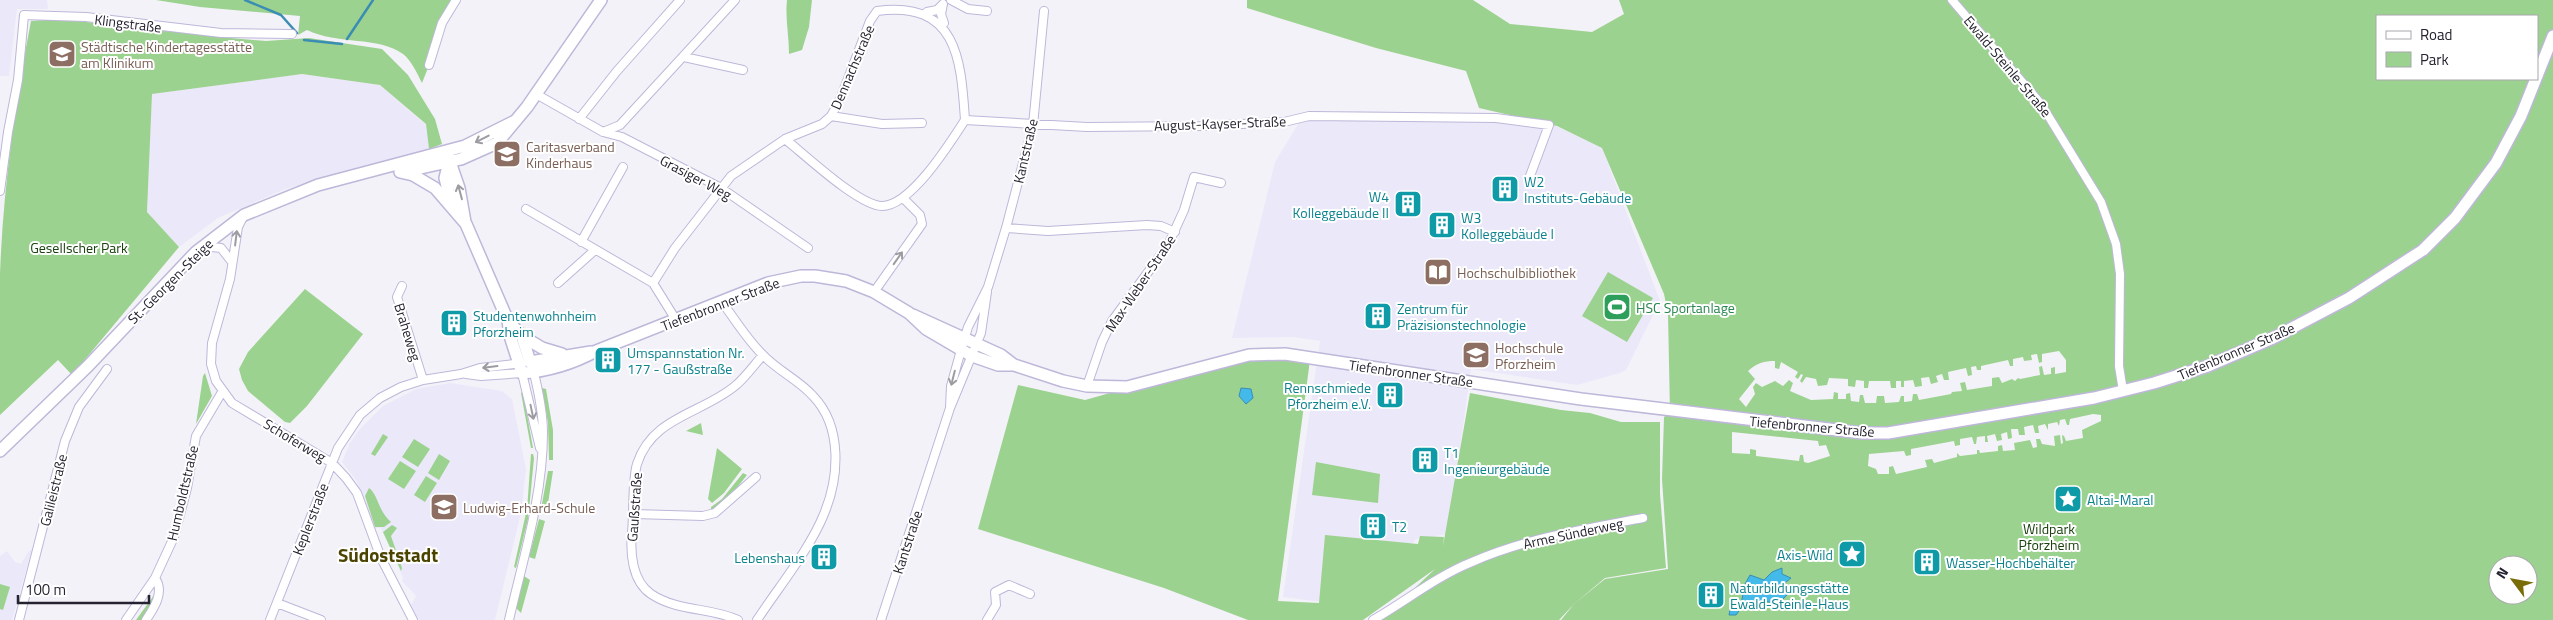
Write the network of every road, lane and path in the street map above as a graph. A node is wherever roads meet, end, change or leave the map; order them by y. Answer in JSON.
{"nodes":[{"id":1,"x":456,"y":0,"type":"edge"},
{"id":2,"x":601,"y":0,"type":"edge"},
{"id":3,"x":680,"y":0,"type":"edge"},
{"id":4,"x":735,"y":0,"type":"edge"},
{"id":5,"x":951,"y":0,"type":"edge"},
{"id":6,"x":1952,"y":0,"type":"edge"},
{"id":7,"x":943,"y":2,"type":"edge"},
{"id":8,"x":1044,"y":11,"type":"dead end"},
{"id":9,"x":925,"y":12,"type":"junction"},
{"id":10,"x":987,"y":12,"type":"dead end"},
{"id":11,"x":944,"y":24,"type":"junction"},
{"id":12,"x":292,"y":34,"type":"dead end"},
{"id":13,"x":2553,"y":36,"type":"edge"},
{"id":14,"x":684,"y":57,"type":"junction"},
{"id":15,"x":430,"y":65,"type":"dead end"},
{"id":16,"x":743,"y":70,"type":"dead end"},
{"id":17,"x":2538,"y":74,"type":"edge"},
{"id":18,"x":2535,"y":80,"type":"edge"},
{"id":19,"x":536,"y":94,"type":"junction"},
{"id":20,"x":831,"y":116,"type":"junction"},
{"id":21,"x":579,"y":119,"type":"junction"},
{"id":22,"x":965,"y":120,"type":"junction"},
{"id":23,"x":922,"y":123,"type":"dead end"},
{"id":24,"x":1033,"y":125,"type":"junction"},
{"id":25,"x":4,"y":131,"type":"edge"},
{"id":26,"x":603,"y":132,"type":"junction"},
{"id":27,"x":785,"y":139,"type":"junction"},
{"id":28,"x":448,"y":157,"type":"junction"},
{"id":29,"x":623,"y":167,"type":"dead end"},
{"id":30,"x":377,"y":171,"type":"junction"},
{"id":31,"x":400,"y":172,"type":"junction"},
{"id":32,"x":1530,"y":176,"type":"dead end"},
{"id":33,"x":1221,"y":183,"type":"dead end"},
{"id":34,"x":721,"y":188,"type":"junction"},
{"id":35,"x":0,"y":192,"type":"edge"},
{"id":36,"x":903,"y":198,"type":"junction"},
{"id":37,"x":452,"y":206,"type":"junction"},
{"id":38,"x":526,"y":209,"type":"dead end"},
{"id":39,"x":244,"y":215,"type":"junction"},
{"id":40,"x":466,"y":224,"type":"junction"},
{"id":41,"x":1006,"y":228,"type":"junction"},
{"id":42,"x":1175,"y":232,"type":"junction"},
{"id":43,"x":581,"y":242,"type":"junction"},
{"id":44,"x":808,"y":248,"type":"dead end"},
{"id":45,"x":595,"y":250,"type":"junction"},
{"id":46,"x":196,"y":252,"type":"junction"},
{"id":47,"x":232,"y":262,"type":"junction"},
{"id":48,"x":558,"y":283,"type":"dead end"},
{"id":49,"x":653,"y":283,"type":"junction"},
{"id":50,"x":402,"y":286,"type":"dead end"},
{"id":51,"x":988,"y":287,"type":"junction"},
{"id":52,"x":874,"y":292,"type":"junction"},
{"id":53,"x":722,"y":301,"type":"junction"},
{"id":54,"x":676,"y":320,"type":"junction"},
{"id":55,"x":508,"y":321,"type":"junction"},
{"id":56,"x":522,"y":336,"type":"junction"},
{"id":57,"x":963,"y":344,"type":"junction"},
{"id":58,"x":977,"y":344,"type":"junction"},
{"id":59,"x":596,"y":351,"type":"junction"},
{"id":60,"x":564,"y":355,"type":"junction"},
{"id":61,"x":763,"y":356,"type":"junction"},
{"id":62,"x":972,"y":356,"type":"junction"},
{"id":63,"x":1014,"y":365,"type":"junction"},
{"id":64,"x":526,"y":367,"type":"junction"},
{"id":65,"x":107,"y":369,"type":"dead end"},
{"id":66,"x":423,"y":380,"type":"junction"},
{"id":67,"x":1087,"y":386,"type":"junction"},
{"id":68,"x":2123,"y":391,"type":"junction"},
{"id":69,"x":222,"y":392,"type":"junction"},
{"id":70,"x":950,"y":408,"type":"junction"},
{"id":71,"x":0,"y":451,"type":"edge"},
{"id":72,"x":541,"y":451,"type":"junction"},
{"id":73,"x":332,"y":463,"type":"junction"},
{"id":74,"x":756,"y":478,"type":"dead end"},
{"id":75,"x":634,"y":514,"type":"junction"},
{"id":76,"x":1643,"y":518,"type":"dead end"},
{"id":77,"x":155,"y":578,"type":"junction"},
{"id":78,"x":1030,"y":594,"type":"dead end"},
{"id":79,"x":277,"y":604,"type":"junction"},
{"id":80,"x":19,"y":620,"type":"edge"},
{"id":81,"x":126,"y":620,"type":"edge"},
{"id":82,"x":146,"y":620,"type":"edge"},
{"id":83,"x":270,"y":620,"type":"edge"},
{"id":84,"x":321,"y":620,"type":"edge"},
{"id":85,"x":413,"y":620,"type":"edge"},
{"id":86,"x":509,"y":620,"type":"edge"},
{"id":87,"x":738,"y":620,"type":"edge"},
{"id":88,"x":756,"y":620,"type":"edge"},
{"id":89,"x":881,"y":620,"type":"edge"},
{"id":90,"x":987,"y":620,"type":"edge"},
{"id":91,"x":1373,"y":620,"type":"edge"}],
"edges":[{"from":1,"to":15,"type":"street"},
{"from":2,"to":19,"type":"street"},
{"from":3,"to":21,"type":"street"},
{"from":4,"to":14,"type":"street"},
{"from":5,"to":10,"type":"street"},
{"from":6,"to":68,"type":"street","name":"Ewald-Steinle-Straße"},
{"from":7,"to":9,"type":"street"},
{"from":7,"to":11,"type":"street"},
{"from":8,"to":24,"type":"street","name":"Kantstraße"},
{"from":9,"to":11,"type":"street","name":"Dennachstraße"},
{"from":9,"to":20,"type":"street","name":"Dennachstraße"},
{"from":11,"to":22,"type":"street"},
{"from":12,"to":25,"type":"street","name":"Klingstraße"},
{"from":13,"to":17,"type":"street","name":"Tiefenbronner Straße"},
{"from":14,"to":16,"type":"street"},
{"from":14,"to":26,"type":"street"},
{"from":18,"to":68,"type":"street","name":"Tiefenbronner Straße"},
{"from":19,"to":21,"type":"street","name":"Grasiger Weg"},
{"from":19,"to":28,"type":"street"},
{"from":20,"to":23,"type":"street","name":"Dennachstraße"},
{"from":20,"to":27,"type":"street","name":"Dennachstraße"},
{"from":21,"to":26,"type":"street","name":"Grasiger Weg"},
{"from":22,"to":24,"type":"street","name":"August-Kayser-Straße"},
{"from":22,"to":36,"type":"street"},
{"from":24,"to":32,"type":"street","name":"August-Kayser-Straße"},
{"from":24,"to":41,"type":"street","name":"Kantstraße"},
{"from":25,"to":35,"type":"street"},
{"from":26,"to":34,"type":"street","name":"Grasiger Weg"},
{"from":27,"to":34,"type":"street","name":"Dennachstraße"},
{"from":27,"to":36,"type":"street"},
{"from":28,"to":30,"type":"street","name":"St.-Georgen-Steige"},
{"from":28,"to":31,"type":"street","name":"St.-Georgen-Steige"},
{"from":28,"to":37,"type":"street"},
{"from":40,"to":28,"type":"street","one_way":true},
{"from":29,"to":43,"type":"street"},
{"from":30,"to":31,"type":"street","name":"St.-Georgen-Steige"},
{"from":30,"to":39,"type":"street","name":"St.-Georgen-Steige"},
{"from":31,"to":37,"type":"street"},
{"from":33,"to":42,"type":"street","name":"Max-Weber-Straße"},
{"from":34,"to":44,"type":"street","name":"Grasiger Weg"},
{"from":34,"to":49,"type":"street","name":"Dennachstraße"},
{"from":52,"to":36,"type":"street","one_way":true},
{"from":37,"to":40,"type":"street"},
{"from":38,"to":43,"type":"street"},
{"from":39,"to":46,"type":"street","name":"St.-Georgen-Steige"},
{"from":47,"to":39,"type":"street","name":"Schoferweg","one_way":true},
{"from":40,"to":55,"type":"street"},
{"from":41,"to":42,"type":"street"},
{"from":41,"to":51,"type":"street","name":"Kantstraße"},
{"from":42,"to":67,"type":"street","name":"Max-Weber-Straße"},
{"from":43,"to":45,"type":"street"},
{"from":45,"to":48,"type":"street"},
{"from":45,"to":49,"type":"street"},
{"from":46,"to":47,"type":"street"},
{"from":46,"to":71,"type":"street","name":"St.-Georgen-Steige"},
{"from":47,"to":69,"type":"street","name":"Schoferweg"},
{"from":49,"to":54,"type":"street"},
{"from":50,"to":66,"type":"street","name":"Braheweg"},
{"from":51,"to":57,"type":"street","name":"Kantstraße"},
{"from":51,"to":58,"type":"street","name":"Kantstraße"},
{"from":52,"to":53,"type":"street","name":"Tiefenbronner Straße"},
{"from":52,"to":57,"type":"street","name":"Tiefenbronner Straße"},
{"from":53,"to":54,"type":"street","name":"Tiefenbronner Straße"},
{"from":53,"to":61,"type":"street"},
{"from":54,"to":59,"type":"street","name":"Tiefenbronner Straße"},
{"from":55,"to":56,"type":"street"},
{"from":55,"to":64,"type":"street"},
{"from":56,"to":60,"type":"street"},
{"from":56,"to":64,"type":"street"},
{"from":57,"to":58,"type":"street","name":"Tiefenbronner Straße"},
{"from":57,"to":62,"type":"street","name":"Tiefenbronner Straße"},
{"from":57,"to":70,"type":"street","name":"Kantstraße","one_way":true},
{"from":58,"to":62,"type":"street","name":"Kantstraße"},
{"from":58,"to":63,"type":"street","name":"Tiefenbronner Straße"},
{"from":59,"to":60,"type":"street","name":"Tiefenbronner Straße"},
{"from":59,"to":64,"type":"street","name":"Tiefenbronner Straße"},
{"from":60,"to":64,"type":"street","name":"Tiefenbronner Straße"},
{"from":61,"to":75,"type":"street","name":"Gaußstraße"},
{"from":61,"to":88,"type":"street"},
{"from":62,"to":63,"type":"street","name":"Tiefenbronner Straße"},
{"from":62,"to":70,"type":"street","name":"Kantstraße"},
{"from":63,"to":67,"type":"street","name":"Tiefenbronner Straße"},
{"from":64,"to":66,"type":"street","name":"Keplerstraße"},
{"from":64,"to":72,"type":"street","one_way":true},
{"from":64,"to":72,"type":"street"},
{"from":65,"to":80,"type":"street","name":"Galileistraße"},
{"from":66,"to":73,"type":"street","name":"Keplerstraße"},
{"from":67,"to":68,"type":"street","name":"Tiefenbronner Straße"},
{"from":69,"to":73,"type":"street","name":"Schoferweg"},
{"from":69,"to":77,"type":"street","name":"Humboldtstraße"},
{"from":70,"to":89,"type":"street","name":"Kantstraße"},
{"from":72,"to":86,"type":"street"},
{"from":73,"to":79,"type":"street","name":"Keplerstraße"},
{"from":73,"to":85,"type":"street","name":"Schoferweg"},
{"from":74,"to":75,"type":"street"},
{"from":75,"to":87,"type":"street","name":"Gaußstraße"},
{"from":76,"to":91,"type":"street","name":"Arme Sünderweg"},
{"from":77,"to":81,"type":"street","name":"Humboldtstraße"},
{"from":77,"to":82,"type":"street"},
{"from":78,"to":90,"type":"street"},
{"from":79,"to":83,"type":"street","name":"Keplerstraße"},
{"from":79,"to":84,"type":"street"}]}
